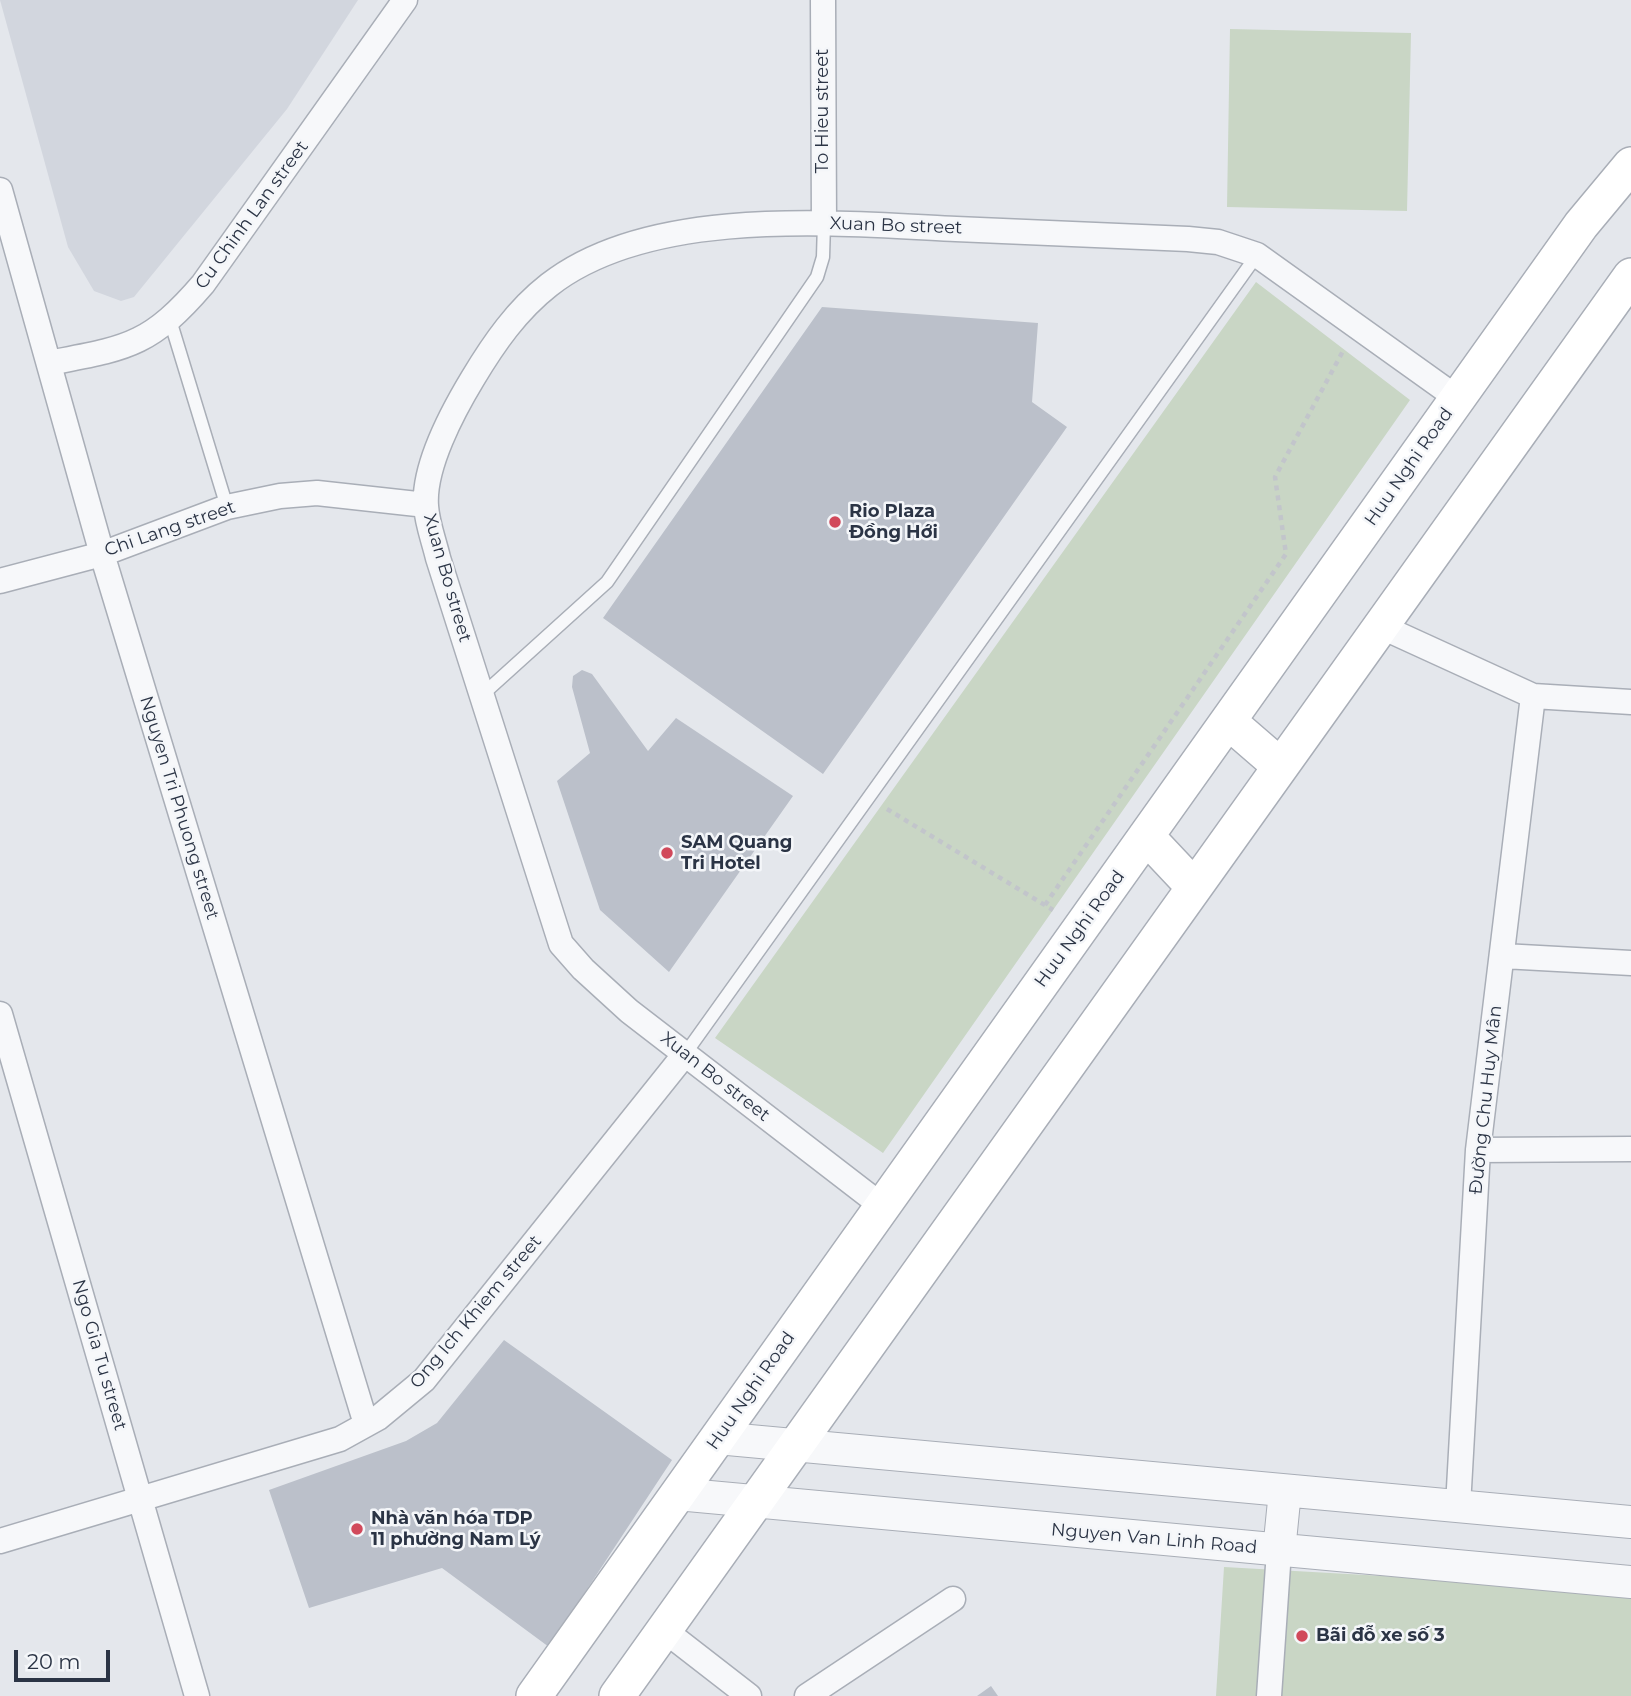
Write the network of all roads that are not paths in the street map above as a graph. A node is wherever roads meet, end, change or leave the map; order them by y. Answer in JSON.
{"nodes":[{"id":1,"x":405,"y":0,"type":"edge"},
{"id":2,"x":822,"y":0,"type":"edge"},
{"id":3,"x":1631,"y":165,"type":"edge"},
{"id":4,"x":0,"y":190,"type":"edge"},
{"id":5,"x":824,"y":223,"type":"junction"},
{"id":6,"x":1257,"y":255,"type":"junction"},
{"id":7,"x":1631,"y":276,"type":"edge"},
{"id":8,"x":170,"y":320,"type":"junction"},
{"id":9,"x":49,"y":363,"type":"junction"},
{"id":10,"x":1457,"y":398,"type":"junction"},
{"id":11,"x":426,"y":505,"type":"junction"},
{"id":12,"x":227,"y":507,"type":"junction"},
{"id":13,"x":102,"y":554,"type":"junction"},
{"id":14,"x":0,"y":581,"type":"edge"},
{"id":15,"x":1380,"y":626,"type":"junction"},
{"id":16,"x":481,"y":695,"type":"junction"},
{"id":17,"x":1533,"y":696,"type":"junction"},
{"id":18,"x":1631,"y":702,"type":"edge"},
{"id":19,"x":1228,"y":721,"type":"junction"},
{"id":20,"x":1280,"y":766,"type":"junction"},
{"id":21,"x":1146,"y":836,"type":"junction"},
{"id":22,"x":1194,"y":887,"type":"junction"},
{"id":23,"x":1503,"y":956,"type":"junction"},
{"id":24,"x":1631,"y":963,"type":"edge"},
{"id":25,"x":0,"y":1014,"type":"edge"},
{"id":26,"x":685,"y":1054,"type":"junction"},
{"id":27,"x":1631,"y":1149,"type":"edge"},
{"id":28,"x":1478,"y":1150,"type":"junction"},
{"id":29,"x":882,"y":1206,"type":"junction"},
{"id":30,"x":366,"y":1424,"type":"junction"},
{"id":31,"x":717,"y":1438,"type":"junction"},
{"id":32,"x":796,"y":1445,"type":"junction"},
{"id":33,"x":1285,"y":1491,"type":"junction"},
{"id":34,"x":677,"y":1494,"type":"junction"},
{"id":35,"x":141,"y":1500,"type":"junction"},
{"id":36,"x":755,"y":1502,"type":"junction"},
{"id":37,"x":1458,"y":1506,"type":"junction"},
{"id":38,"x":1631,"y":1522,"type":"edge"},
{"id":39,"x":0,"y":1541,"type":"edge"},
{"id":40,"x":1279,"y":1551,"type":"junction"},
{"id":41,"x":1631,"y":1582,"type":"edge"},
{"id":42,"x":953,"y":1599,"type":"dead end"},
{"id":43,"x":664,"y":1630,"type":"junction"},
{"id":44,"x":197,"y":1696,"type":"edge"},
{"id":45,"x":534,"y":1696,"type":"edge"},
{"id":46,"x":617,"y":1696,"type":"edge"},
{"id":47,"x":750,"y":1696,"type":"edge"},
{"id":48,"x":807,"y":1696,"type":"edge"},
{"id":49,"x":1269,"y":1696,"type":"edge"}],
"edges":[{"from":1,"to":8,"type":"street","name":"Cu Chinh Lan street"},
{"from":2,"to":5,"type":"street","name":"To Hieu street"},
{"from":3,"to":10,"type":"main road","name":"Huu Nghi Road"},
{"from":4,"to":9,"type":"street","name":"Nguyen Tri Phuong street"},
{"from":5,"to":6,"type":"street","name":"Xuan Bo street"},
{"from":5,"to":11,"type":"street","name":"Xuan Bo street"},
{"from":5,"to":16,"type":"lane"},
{"from":6,"to":10,"type":"street","name":"Xuan Bo street"},
{"from":6,"to":26,"type":"lane"},
{"from":7,"to":15,"type":"main road"},
{"from":8,"to":9,"type":"street","name":"Cu Chinh Lan street"},
{"from":8,"to":12,"type":"lane"},
{"from":9,"to":13,"type":"street","name":"Nguyen Tri Phuong street"},
{"from":10,"to":19,"type":"main road","name":"Huu Nghi Road"},
{"from":11,"to":12,"type":"street","name":"Chi Lang street"},
{"from":11,"to":16,"type":"street","name":"Xuan Bo street"},
{"from":12,"to":13,"type":"street","name":"Chi Lang street"},
{"from":13,"to":14,"type":"street","name":"Chi Lang street"},
{"from":13,"to":30,"type":"street","name":"Nguyen Tri Phuong street"},
{"from":15,"to":17,"type":"street"},
{"from":15,"to":20,"type":"main road"},
{"from":16,"to":26,"type":"street","name":"Xuan Bo street"},
{"from":17,"to":18,"type":"street"},
{"from":17,"to":23,"type":"street","name":"Đường Chu Huy Mân"},
{"from":19,"to":20,"type":"main road"},
{"from":19,"to":21,"type":"main road","name":"Huu Nghi Road"},
{"from":20,"to":22,"type":"main road"},
{"from":21,"to":22,"type":"main road"},
{"from":21,"to":29,"type":"main road","name":"Huu Nghi Road"},
{"from":22,"to":32,"type":"main road"},
{"from":23,"to":24,"type":"street"},
{"from":23,"to":28,"type":"street","name":"Đường Chu Huy Mân"},
{"from":25,"to":35,"type":"street","name":"Ngo Gia Tu street"},
{"from":26,"to":29,"type":"street","name":"Xuan Bo street"},
{"from":26,"to":30,"type":"street","name":"Ong Ich Khiem street"},
{"from":27,"to":28,"type":"street"},
{"from":28,"to":37,"type":"street","name":"Đường Chu Huy Mân"},
{"from":29,"to":31,"type":"main road","name":"Huu Nghi Road"},
{"from":30,"to":35,"type":"street","name":"Ong Ich Khiem street"},
{"from":31,"to":32,"type":"street"},
{"from":31,"to":34,"type":"main road","name":"Huu Nghi Road"},
{"from":32,"to":33,"type":"street"},
{"from":32,"to":36,"type":"main road"},
{"from":33,"to":37,"type":"street"},
{"from":33,"to":40,"type":"street"},
{"from":34,"to":36,"type":"street","name":"Nguyen Van Linh Road"},
{"from":34,"to":45,"type":"main road","name":"Huu Nghi Road"},
{"from":35,"to":39,"type":"street","name":"Ong Ich Khiem street"},
{"from":35,"to":44,"type":"street","name":"Ngo Gia Tu street"},
{"from":36,"to":40,"type":"street","name":"Nguyen Van Linh Road"},
{"from":36,"to":43,"type":"main road"},
{"from":37,"to":38,"type":"street"},
{"from":40,"to":41,"type":"street","name":"Nguyen Van Linh Road"},
{"from":40,"to":49,"type":"street"},
{"from":42,"to":48,"type":"street"},
{"from":43,"to":46,"type":"main road"},
{"from":43,"to":47,"type":"street"}]}
